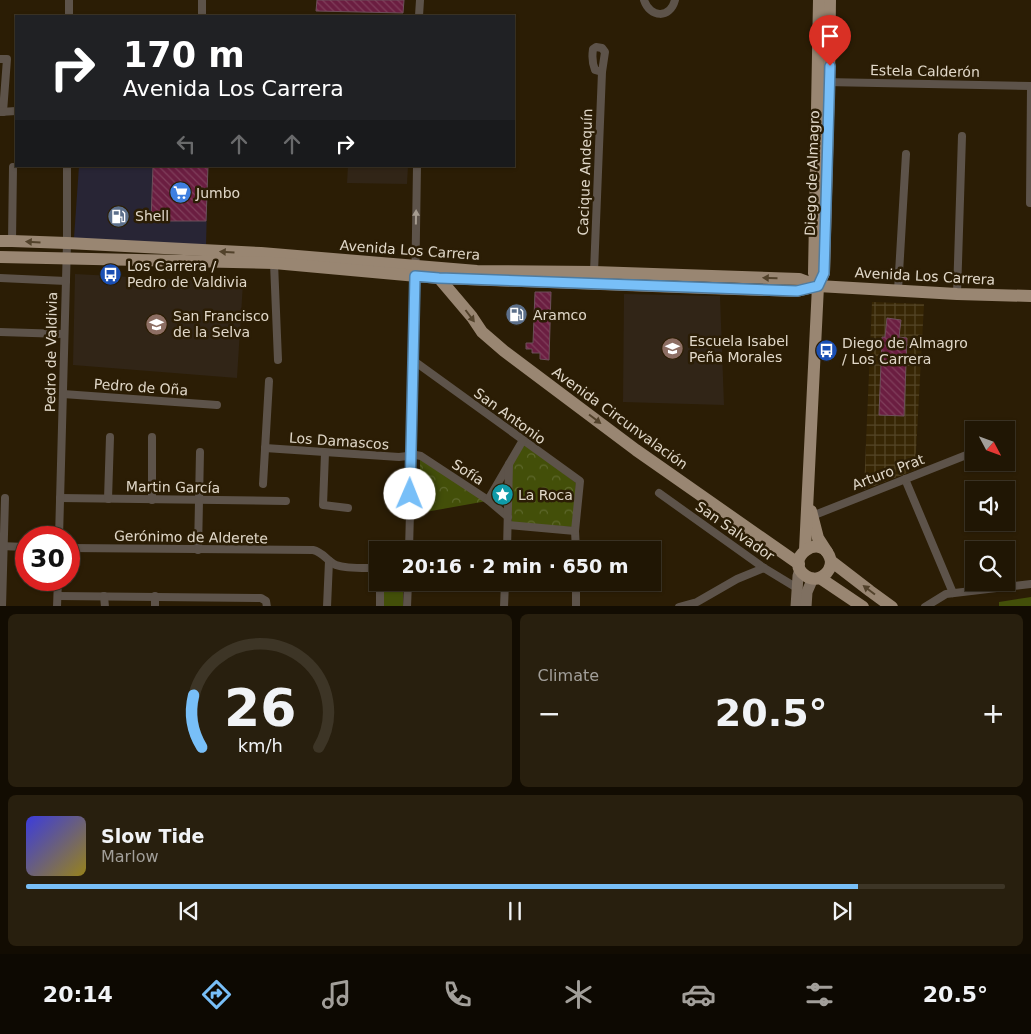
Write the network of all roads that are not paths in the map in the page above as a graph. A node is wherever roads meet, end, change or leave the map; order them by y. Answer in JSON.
{"nodes":[{"id":1,"x":69,"y":0,"type":"edge"},
{"id":2,"x":202,"y":0,"type":"edge"},
{"id":3,"x":420,"y":0,"type":"edge"},
{"id":4,"x":644,"y":0,"type":"edge"},
{"id":5,"x":676,"y":0,"type":"edge"},
{"id":6,"x":819,"y":0,"type":"edge"},
{"id":7,"x":830,"y":0,"type":"edge"},
{"id":8,"x":69,"y":15,"type":"edge"},
{"id":9,"x":202,"y":15,"type":"edge"},
{"id":10,"x":419,"y":15,"type":"edge"},
{"id":11,"x":0,"y":59,"type":"edge"},
{"id":12,"x":602,"y":72,"type":"dead end"},
{"id":13,"x":824,"y":82,"type":"junction"},
{"id":14,"x":1031,"y":87,"type":"edge"},
{"id":15,"x":1031,"y":96,"type":"edge"},
{"id":16,"x":15,"y":111,"type":"edge"},
{"id":17,"x":2,"y":112,"type":"edge"},
{"id":18,"x":1030,"y":126,"type":"edge"},
{"id":19,"x":962,"y":136,"type":"dead end"},
{"id":20,"x":906,"y":154,"type":"dead end"},
{"id":21,"x":13,"y":167,"type":"dead end"},
{"id":22,"x":67,"y":167,"type":"edge"},
{"id":23,"x":417,"y":167,"type":"edge"},
{"id":24,"x":1030,"y":203,"type":"edge"},
{"id":25,"x":6,"y":241,"type":"edge"},
{"id":26,"x":66,"y":243,"type":"junction"},
{"id":27,"x":0,"y":258,"type":"edge"},
{"id":28,"x":66,"y":259,"type":"junction"},
{"id":29,"x":274,"y":263,"type":"junction"},
{"id":30,"x":415,"y":271,"type":"junction"},
{"id":31,"x":594,"y":272,"type":"junction"},
{"id":32,"x":0,"y":278,"type":"edge"},
{"id":33,"x":439,"y":278,"type":"junction"},
{"id":34,"x":66,"y":280,"type":"junction"},
{"id":35,"x":818,"y":286,"type":"junction"},
{"id":36,"x":898,"y":290,"type":"junction"},
{"id":37,"x":957,"y":294,"type":"junction"},
{"id":38,"x":1031,"y":296,"type":"edge"},
{"id":39,"x":0,"y":332,"type":"edge"},
{"id":40,"x":64,"y":334,"type":"junction"},
{"id":41,"x":278,"y":360,"type":"dead end"},
{"id":42,"x":414,"y":361,"type":"junction"},
{"id":43,"x":269,"y":381,"type":"dead end"},
{"id":44,"x":63,"y":394,"type":"junction"},
{"id":45,"x":217,"y":405,"type":"dead end"},
{"id":46,"x":110,"y":437,"type":"dead end"},
{"id":47,"x":152,"y":437,"type":"dead end"},
{"id":48,"x":523,"y":440,"type":"junction"},
{"id":49,"x":265,"y":448,"type":"junction"},
{"id":50,"x":200,"y":452,"type":"dead end"},
{"id":51,"x":325,"y":453,"type":"junction"},
{"id":52,"x":411,"y":455,"type":"junction"},
{"id":53,"x":965,"y":456,"type":"edge"},
{"id":54,"x":509,"y":464,"type":"junction"},
{"id":55,"x":905,"y":479,"type":"junction"},
{"id":56,"x":262,"y":484,"type":"dead end"},
{"id":57,"x":808,"y":491,"type":"junction"},
{"id":58,"x":659,"y":493,"type":"dead end"},
{"id":59,"x":5,"y":498,"type":"dead end"},
{"id":60,"x":60,"y":498,"type":"junction"},
{"id":61,"x":108,"y":499,"type":"junction"},
{"id":62,"x":152,"y":500,"type":"junction"},
{"id":63,"x":199,"y":500,"type":"junction"},
{"id":64,"x":488,"y":500,"type":"junction"},
{"id":65,"x":286,"y":501,"type":"dead end"},
{"id":66,"x":348,"y":508,"type":"dead end"},
{"id":67,"x":812,"y":516,"type":"junction"},
{"id":68,"x":508,"y":521,"type":"junction"},
{"id":69,"x":59,"y":526,"type":"edge"},
{"id":70,"x":576,"y":531,"type":"junction"},
{"id":71,"x":409,"y":541,"type":"edge"},
{"id":72,"x":507,"y":541,"type":"edge"},
{"id":73,"x":576,"y":541,"type":"edge"},
{"id":74,"x":2,"y":546,"type":"edge"},
{"id":75,"x":15,"y":547,"type":"edge"},
{"id":76,"x":80,"y":548,"type":"edge"},
{"id":77,"x":198,"y":550,"type":"junction"},
{"id":78,"x":806,"y":550,"type":"junction"},
{"id":79,"x":829,"y":557,"type":"junction"},
{"id":80,"x":329,"y":561,"type":"junction"},
{"id":81,"x":800,"y":566,"type":"junction"},
{"id":82,"x":369,"y":568,"type":"edge"},
{"id":83,"x":764,"y":568,"type":"junction"},
{"id":84,"x":817,"y":578,"type":"junction"},
{"id":85,"x":1031,"y":584,"type":"edge"},
{"id":86,"x":798,"y":588,"type":"junction"},
{"id":87,"x":58,"y":591,"type":"edge"},
{"id":88,"x":380,"y":591,"type":"edge"},
{"id":89,"x":408,"y":591,"type":"edge"},
{"id":90,"x":505,"y":591,"type":"edge"},
{"id":91,"x":576,"y":591,"type":"edge"},
{"id":92,"x":953,"y":593,"type":"junction"},
{"id":93,"x":58,"y":596,"type":"junction"},
{"id":94,"x":104,"y":596,"type":"junction"},
{"id":95,"x":155,"y":596,"type":"junction"},
{"id":96,"x":167,"y":597,"type":"junction"},
{"id":97,"x":214,"y":597,"type":"junction"},
{"id":98,"x":266,"y":603,"type":"edge"},
{"id":99,"x":2,"y":606,"type":"edge"},
{"id":100,"x":57,"y":606,"type":"edge"},
{"id":101,"x":104,"y":606,"type":"edge"},
{"id":102,"x":155,"y":606,"type":"edge"},
{"id":103,"x":167,"y":606,"type":"edge"},
{"id":104,"x":214,"y":606,"type":"edge"},
{"id":105,"x":327,"y":606,"type":"edge"},
{"id":106,"x":380,"y":606,"type":"edge"},
{"id":107,"x":407,"y":606,"type":"edge"},
{"id":108,"x":504,"y":606,"type":"edge"},
{"id":109,"x":576,"y":606,"type":"edge"},
{"id":110,"x":679,"y":606,"type":"edge"},
{"id":111,"x":796,"y":606,"type":"edge"},
{"id":112,"x":806,"y":606,"type":"edge"},
{"id":113,"x":862,"y":606,"type":"edge"},
{"id":114,"x":892,"y":606,"type":"edge"},
{"id":115,"x":925,"y":606,"type":"edge"}],
"edges":[{"from":1,"to":8,"type":"street"},
{"from":2,"to":9,"type":"street"},
{"from":3,"to":10,"type":"street"},
{"from":4,"to":5,"type":"street"},
{"from":6,"to":13,"type":"main road","name":"Diego de Almagro"},
{"from":7,"to":13,"type":"main road","name":"Diego de Almagro"},
{"from":11,"to":17,"type":"street"},
{"from":12,"to":31,"type":"street","name":"Cacique Andequín"},
{"from":13,"to":14,"type":"street","name":"Estela Calderón"},
{"from":13,"to":35,"type":"main road","name":"Diego de Almagro"},
{"from":14,"to":15,"type":"street"},
{"from":15,"to":18,"type":"street"},
{"from":16,"to":17,"type":"street"},
{"from":18,"to":24,"type":"street"},
{"from":19,"to":37,"type":"street"},
{"from":20,"to":36,"type":"street"},
{"from":21,"to":25,"type":"street"},
{"from":22,"to":26,"type":"street","name":"Pedro de Valdivia"},
{"from":30,"to":23,"type":"street","one_way":true},
{"from":26,"to":25,"type":"main road","name":"Avenida Los Carrera","one_way":true},
{"from":26,"to":28,"type":"street","name":"Pedro de Valdivia"},
{"from":30,"to":26,"type":"main road","name":"Avenida Los Carrera","one_way":true},
{"from":27,"to":28,"type":"main road","name":"Avenida Los Carrera"},
{"from":28,"to":29,"type":"main road","name":"Avenida Los Carrera"},
{"from":28,"to":34,"type":"street","name":"Pedro de Valdivia"},
{"from":29,"to":30,"type":"main road","name":"Avenida Los Carrera"},
{"from":29,"to":41,"type":"street"},
{"from":30,"to":31,"type":"main road","name":"Avenida Los Carrera"},
{"from":30,"to":33,"type":"main road","name":"Avenida Los Carrera"},
{"from":30,"to":42,"type":"street"},
{"from":35,"to":31,"type":"main road","name":"Avenida Los Carrera","one_way":true},
{"from":32,"to":34,"type":"street"},
{"from":33,"to":35,"type":"main road","name":"Avenida Los Carrera"},
{"from":33,"to":81,"type":"main road","name":"Avenida Circunvalación","one_way":true},
{"from":34,"to":40,"type":"street","name":"Pedro de Valdivia"},
{"from":35,"to":36,"type":"main road","name":"Avenida Los Carrera"},
{"from":35,"to":57,"type":"main road","name":"Diego de Almagro"},
{"from":36,"to":37,"type":"main road","name":"Avenida Los Carrera"},
{"from":37,"to":38,"type":"main road","name":"Avenida Los Carrera"},
{"from":39,"to":40,"type":"street"},
{"from":40,"to":44,"type":"street","name":"Pedro de Valdivia"},
{"from":42,"to":48,"type":"street","name":"San Antonio"},
{"from":42,"to":52,"type":"street"},
{"from":43,"to":49,"type":"street"},
{"from":44,"to":45,"type":"street","name":"Pedro de Oña"},
{"from":44,"to":60,"type":"street","name":"Pedro de Valdivia"},
{"from":46,"to":61,"type":"street"},
{"from":47,"to":62,"type":"street"},
{"from":48,"to":54,"type":"street"},
{"from":48,"to":70,"type":"street","name":"San Antonio"},
{"from":49,"to":51,"type":"street","name":"Los Damascos"},
{"from":49,"to":56,"type":"street"},
{"from":50,"to":63,"type":"street"},
{"from":51,"to":52,"type":"street","name":"Los Damascos"},
{"from":51,"to":66,"type":"street"},
{"from":52,"to":64,"type":"street","name":"Sofía"},
{"from":52,"to":71,"type":"street"},
{"from":53,"to":55,"type":"street","name":"Arturo Prat"},
{"from":54,"to":64,"type":"street"},
{"from":54,"to":68,"type":"street"},
{"from":55,"to":67,"type":"street","name":"Arturo Prat"},
{"from":55,"to":92,"type":"street"},
{"from":57,"to":67,"type":"main road","name":"Diego de Almagro"},
{"from":57,"to":78,"type":"main road","name":"Diego de Almagro"},
{"from":58,"to":83,"type":"street","name":"San Salvador"},
{"from":59,"to":74,"type":"street"},
{"from":60,"to":61,"type":"street","name":"Martin García"},
{"from":60,"to":69,"type":"street","name":"Pedro de Valdivia"},
{"from":61,"to":62,"type":"street","name":"Martin García"},
{"from":62,"to":63,"type":"street","name":"Martin García"},
{"from":63,"to":65,"type":"street","name":"Martin García"},
{"from":63,"to":77,"type":"street"},
{"from":64,"to":68,"type":"street","name":"Sofía"},
{"from":67,"to":79,"type":"main road","name":"Diego de Almagro"},
{"from":68,"to":70,"type":"street"},
{"from":68,"to":72,"type":"street"},
{"from":70,"to":73,"type":"street"},
{"from":74,"to":75,"type":"street"},
{"from":74,"to":99,"type":"street"},
{"from":76,"to":77,"type":"street","name":"Gerónimo de Alderete"},
{"from":77,"to":80,"type":"street","name":"Gerónimo de Alderete"},
{"from":78,"to":79,"type":"main road"},
{"from":78,"to":81,"type":"main road"},
{"from":79,"to":84,"type":"main road"},
{"from":114,"to":79,"type":"main road","one_way":true},
{"from":80,"to":82,"type":"street"},
{"from":80,"to":105,"type":"street"},
{"from":81,"to":84,"type":"main road","name":"Avenida Circunvalación"},
{"from":81,"to":86,"type":"main road"},
{"from":83,"to":86,"type":"street","name":"San Salvador"},
{"from":83,"to":110,"type":"street"},
{"from":84,"to":112,"type":"main road"},
{"from":84,"to":113,"type":"main road","name":"Avenida Circunvalación"},
{"from":85,"to":92,"type":"street"},
{"from":86,"to":111,"type":"main road"},
{"from":87,"to":93,"type":"street"},
{"from":88,"to":106,"type":"street"},
{"from":89,"to":107,"type":"street"},
{"from":90,"to":108,"type":"street"},
{"from":91,"to":109,"type":"street"},
{"from":92,"to":115,"type":"street"},
{"from":93,"to":94,"type":"street"},
{"from":93,"to":100,"type":"street"},
{"from":94,"to":95,"type":"street"},
{"from":94,"to":101,"type":"street"},
{"from":95,"to":96,"type":"street"},
{"from":95,"to":102,"type":"street"},
{"from":96,"to":97,"type":"street"},
{"from":96,"to":103,"type":"street"},
{"from":97,"to":98,"type":"street"},
{"from":97,"to":104,"type":"street"}]}
